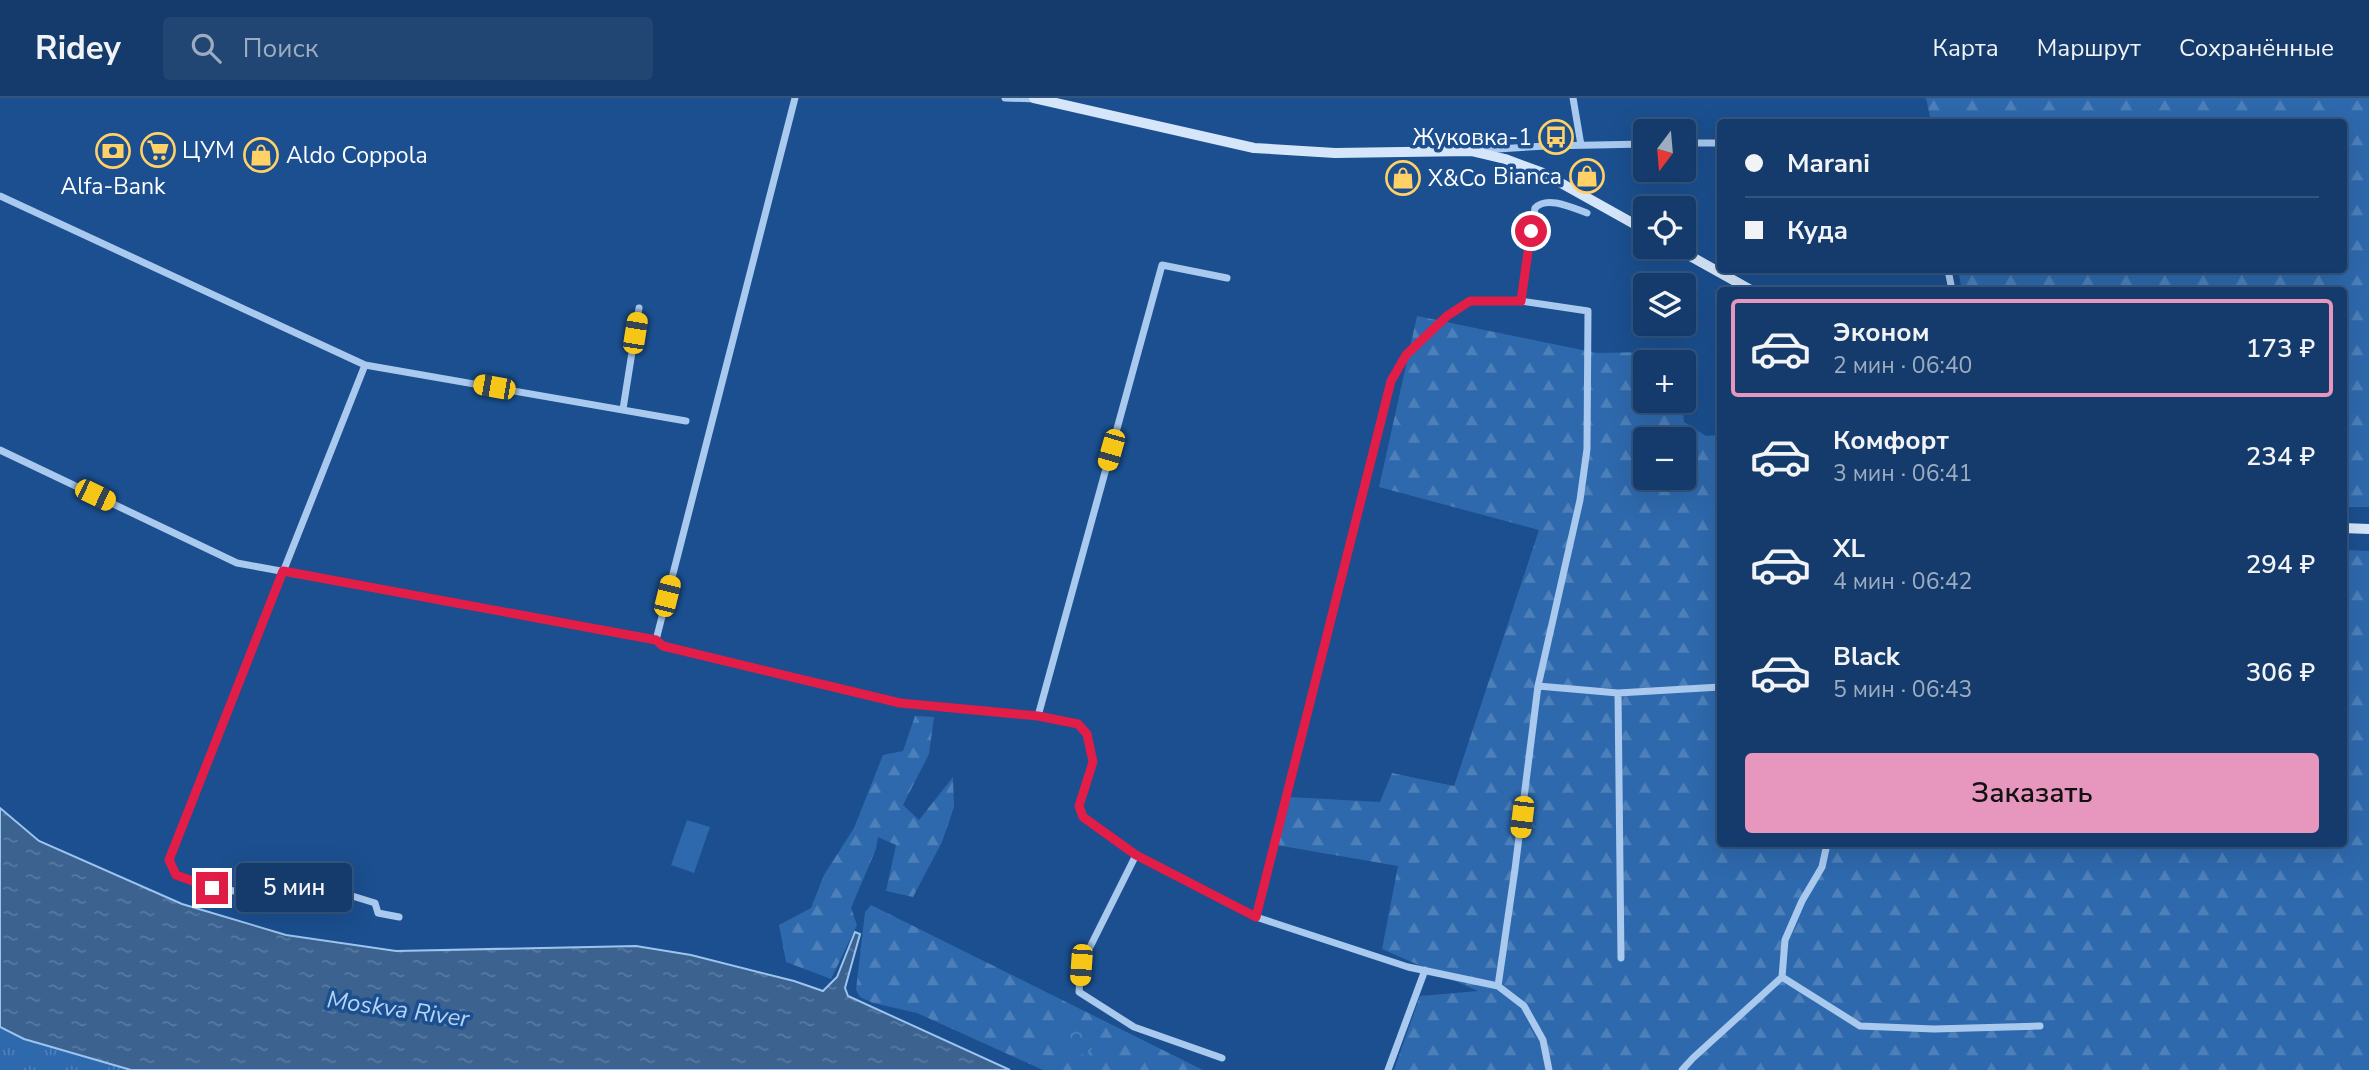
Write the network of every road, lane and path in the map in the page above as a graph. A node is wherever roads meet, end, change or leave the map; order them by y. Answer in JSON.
{"nodes":[{"id":1,"x":795,"y":98,"type":"edge"},
{"id":2,"x":1005,"y":98,"type":"edge"},
{"id":3,"x":1573,"y":98,"type":"edge"},
{"id":4,"x":1037,"y":99,"type":"edge"},
{"id":5,"x":1696,"y":143,"type":"edge"},
{"id":6,"x":1717,"y":143,"type":"edge"},
{"id":7,"x":1633,"y":144,"type":"edge"},
{"id":8,"x":1581,"y":145,"type":"junction"},
{"id":9,"x":1471,"y":151,"type":"junction"},
{"id":10,"x":1581,"y":193,"type":"junction"},
{"id":11,"x":0,"y":196,"type":"edge"},
{"id":12,"x":1633,"y":223,"type":"edge"},
{"id":13,"x":1695,"y":259,"type":"edge"},
{"id":14,"x":1717,"y":271,"type":"edge"},
{"id":15,"x":1721,"y":273,"type":"edge"},
{"id":16,"x":1227,"y":278,"type":"dead end"},
{"id":17,"x":1746,"y":287,"type":"edge"},
{"id":18,"x":1521,"y":301,"type":"junction"},
{"id":19,"x":639,"y":308,"type":"dead end"},
{"id":20,"x":365,"y":365,"type":"junction"},
{"id":21,"x":623,"y":409,"type":"junction"},
{"id":22,"x":686,"y":421,"type":"dead end"},
{"id":23,"x":0,"y":450,"type":"edge"},
{"id":24,"x":2347,"y":528,"type":"edge"},
{"id":25,"x":2369,"y":529,"type":"edge"},
{"id":26,"x":283,"y":571,"type":"junction"},
{"id":27,"x":656,"y":640,"type":"junction"},
{"id":28,"x":1538,"y":686,"type":"junction"},
{"id":29,"x":1717,"y":687,"type":"edge"},
{"id":30,"x":1618,"y":693,"type":"junction"},
{"id":31,"x":1038,"y":716,"type":"junction"},
{"id":32,"x":1826,"y":847,"type":"edge"},
{"id":33,"x":1136,"y":855,"type":"junction"},
{"id":34,"x":399,"y":917,"type":"dead end"},
{"id":35,"x":1256,"y":917,"type":"junction"},
{"id":36,"x":1621,"y":958,"type":"dead end"},
{"id":37,"x":1425,"y":970,"type":"junction"},
{"id":38,"x":1782,"y":977,"type":"junction"},
{"id":39,"x":1497,"y":986,"type":"junction"},
{"id":40,"x":2040,"y":1026,"type":"dead end"},
{"id":41,"x":1222,"y":1058,"type":"dead end"},
{"id":42,"x":1388,"y":1070,"type":"edge"},
{"id":43,"x":1549,"y":1070,"type":"edge"},
{"id":44,"x":1682,"y":1070,"type":"edge"}],
"edges":[{"from":1,"to":27,"type":"street"},
{"from":2,"to":4,"type":"street"},
{"from":3,"to":8,"type":"street"},
{"from":4,"to":9,"type":"main road"},
{"from":5,"to":6,"type":"street"},
{"from":7,"to":8,"type":"street"},
{"from":8,"to":9,"type":"street"},
{"from":9,"to":10,"type":"main road"},
{"from":10,"to":12,"type":"main road"},
{"from":10,"to":18,"type":"street"},
{"from":11,"to":20,"type":"street"},
{"from":13,"to":14,"type":"main road"},
{"from":15,"to":17,"type":"main road"},
{"from":16,"to":31,"type":"street"},
{"from":18,"to":28,"type":"street"},
{"from":18,"to":35,"type":"street"},
{"from":19,"to":21,"type":"street"},
{"from":20,"to":21,"type":"street"},
{"from":20,"to":26,"type":"street"},
{"from":21,"to":22,"type":"street"},
{"from":23,"to":26,"type":"street"},
{"from":24,"to":25,"type":"main road"},
{"from":26,"to":27,"type":"street"},
{"from":26,"to":34,"type":"street"},
{"from":27,"to":31,"type":"street"},
{"from":28,"to":30,"type":"street"},
{"from":28,"to":39,"type":"street"},
{"from":29,"to":30,"type":"street"},
{"from":30,"to":36,"type":"street"},
{"from":31,"to":33,"type":"street"},
{"from":32,"to":38,"type":"street"},
{"from":33,"to":35,"type":"street"},
{"from":33,"to":41,"type":"street"},
{"from":35,"to":37,"type":"street"},
{"from":37,"to":39,"type":"street"},
{"from":37,"to":42,"type":"street"},
{"from":38,"to":40,"type":"street"},
{"from":38,"to":44,"type":"street"},
{"from":39,"to":43,"type":"street"}]}
